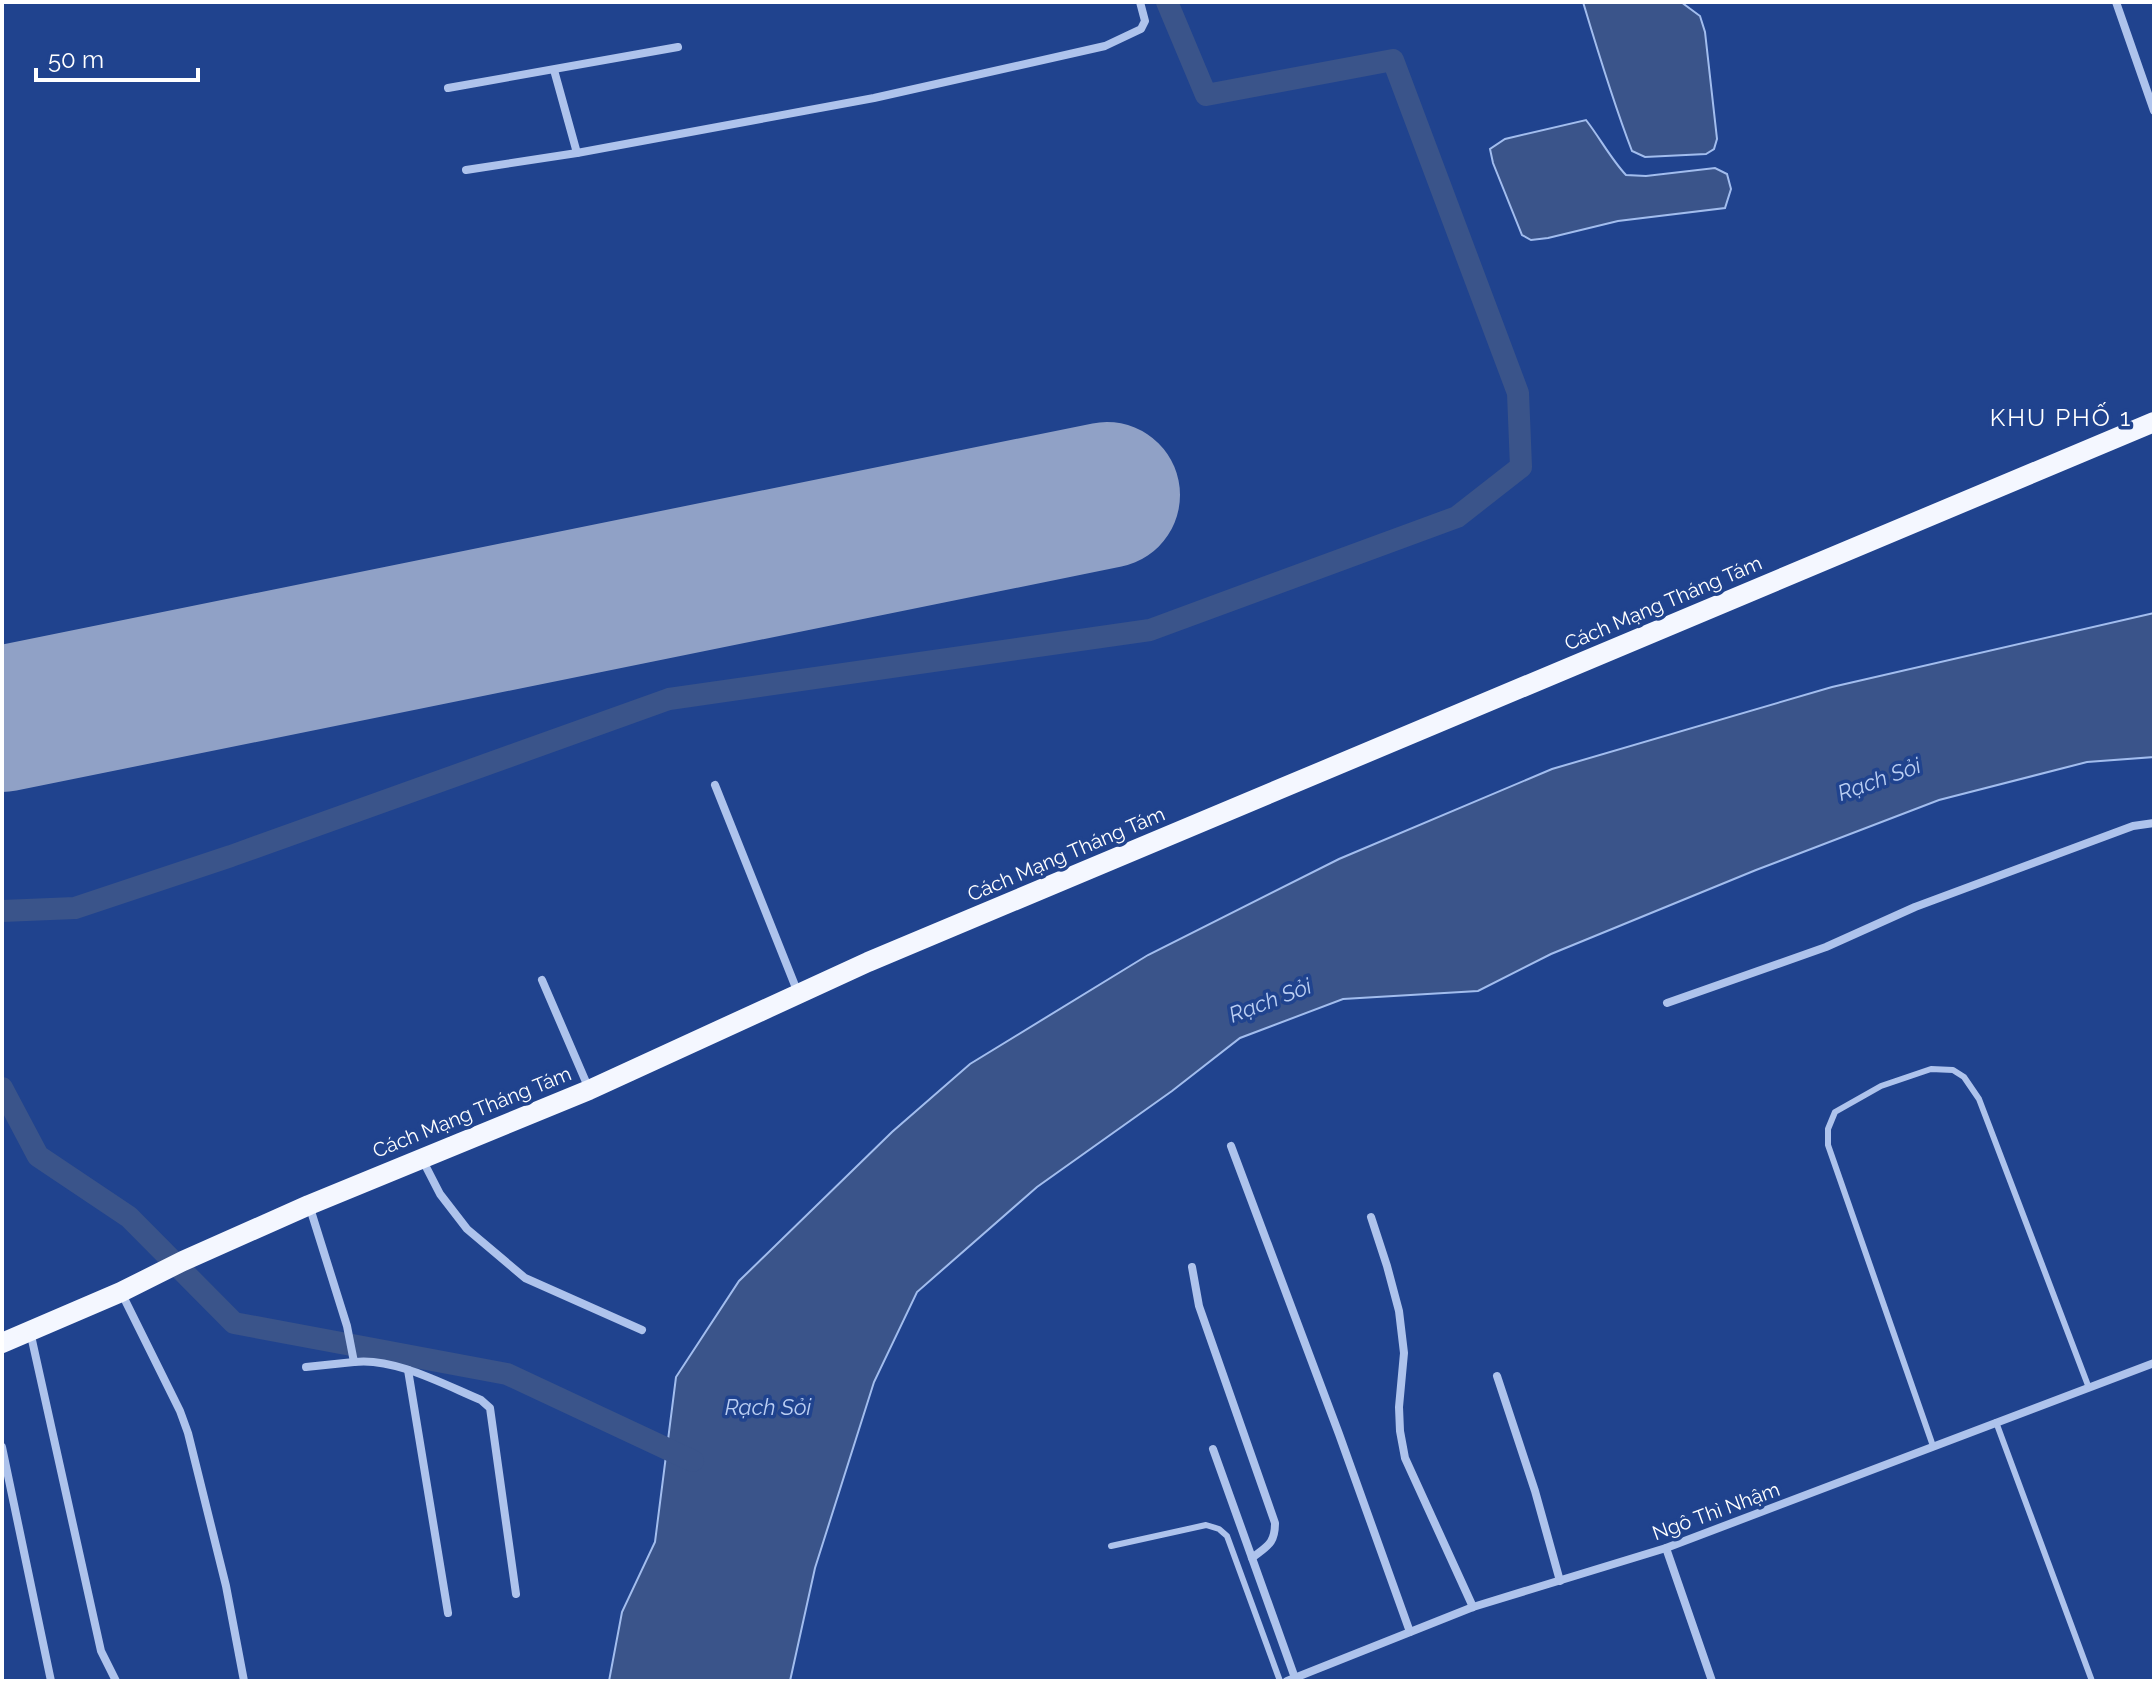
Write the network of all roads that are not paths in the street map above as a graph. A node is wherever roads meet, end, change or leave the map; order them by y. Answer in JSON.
{"nodes":[{"id":1,"x":1140,"y":2,"type":"edge"},
{"id":2,"x":2116,"y":2,"type":"edge"},
{"id":3,"x":678,"y":47,"type":"dead end"},
{"id":4,"x":554,"y":70,"type":"junction"},
{"id":5,"x":448,"y":88,"type":"dead end"},
{"id":6,"x":2154,"y":111,"type":"edge"},
{"id":7,"x":577,"y":153,"type":"junction"},
{"id":8,"x":466,"y":170,"type":"dead end"},
{"id":9,"x":2154,"y":422,"type":"edge"},
{"id":10,"x":715,"y":785,"type":"dead end"},
{"id":11,"x":2154,"y":823,"type":"edge"},
{"id":12,"x":542,"y":980,"type":"dead end"},
{"id":13,"x":798,"y":994,"type":"junction"},
{"id":14,"x":1667,"y":1003,"type":"dead end"},
{"id":15,"x":589,"y":1090,"type":"junction"},
{"id":16,"x":1231,"y":1146,"type":"dead end"},
{"id":17,"x":422,"y":1159,"type":"junction"},
{"id":18,"x":309,"y":1205,"type":"junction"},
{"id":19,"x":1371,"y":1217,"type":"dead end"},
{"id":20,"x":1192,"y":1267,"type":"dead end"},
{"id":21,"x":126,"y":1288,"type":"junction"},
{"id":22,"x":29,"y":1330,"type":"junction"},
{"id":23,"x":642,"y":1330,"type":"dead end"},
{"id":24,"x":2,"y":1343,"type":"edge"},
{"id":25,"x":354,"y":1362,"type":"junction"},
{"id":26,"x":2154,"y":1363,"type":"edge"},
{"id":27,"x":306,"y":1367,"type":"dead end"},
{"id":28,"x":408,"y":1370,"type":"junction"},
{"id":29,"x":1497,"y":1376,"type":"dead end"},
{"id":30,"x":2089,"y":1388,"type":"junction"},
{"id":31,"x":1996,"y":1422,"type":"junction"},
{"id":32,"x":1933,"y":1446,"type":"junction"},
{"id":33,"x":2,"y":1447,"type":"edge"},
{"id":34,"x":1213,"y":1449,"type":"dead end"},
{"id":35,"x":1111,"y":1546,"type":"dead end"},
{"id":36,"x":1666,"y":1548,"type":"junction"},
{"id":37,"x":1252,"y":1558,"type":"junction"},
{"id":38,"x":1560,"y":1581,"type":"junction"},
{"id":39,"x":516,"y":1594,"type":"dead end"},
{"id":40,"x":1473,"y":1607,"type":"junction"},
{"id":41,"x":448,"y":1613,"type":"dead end"},
{"id":42,"x":1410,"y":1632,"type":"junction"},
{"id":43,"x":1291,"y":1679,"type":"edge"},
{"id":44,"x":51,"y":1681,"type":"edge"},
{"id":45,"x":116,"y":1681,"type":"edge"},
{"id":46,"x":244,"y":1681,"type":"edge"},
{"id":47,"x":1280,"y":1681,"type":"edge"},
{"id":48,"x":1712,"y":1681,"type":"edge"},
{"id":49,"x":2092,"y":1681,"type":"edge"}],
"edges":[{"from":1,"to":7,"type":"street"},
{"from":2,"to":6,"type":"street"},
{"from":3,"to":4,"type":"street"},
{"from":4,"to":5,"type":"street"},
{"from":4,"to":7,"type":"street"},
{"from":7,"to":8,"type":"street"},
{"from":9,"to":13,"type":"main road","name":"Cách Mạng Tháng Tám"},
{"from":10,"to":13,"type":"street"},
{"from":11,"to":14,"type":"street"},
{"from":12,"to":15,"type":"street"},
{"from":13,"to":15,"type":"main road","name":"Cách Mạng Tháng Tám"},
{"from":15,"to":17,"type":"main road","name":"Cách Mạng Tháng Tám"},
{"from":16,"to":42,"type":"street"},
{"from":17,"to":18,"type":"main road","name":"Cách Mạng Tháng Tám"},
{"from":17,"to":23,"type":"street"},
{"from":18,"to":21,"type":"main road","name":"Cách Mạng Tháng Tám"},
{"from":18,"to":25,"type":"street"},
{"from":19,"to":40,"type":"street"},
{"from":20,"to":37,"type":"street"},
{"from":21,"to":22,"type":"main road","name":"Cách Mạng Tháng Tám"},
{"from":21,"to":46,"type":"street"},
{"from":22,"to":24,"type":"main road","name":"Cách Mạng Tháng Tám"},
{"from":22,"to":45,"type":"street"},
{"from":25,"to":27,"type":"street"},
{"from":25,"to":28,"type":"street"},
{"from":26,"to":30,"type":"street","name":"Ngô Thì Nhậm"},
{"from":28,"to":39,"type":"street"},
{"from":28,"to":41,"type":"street"},
{"from":29,"to":38,"type":"street"},
{"from":30,"to":31,"type":"street","name":"Ngô Thì Nhậm"},
{"from":30,"to":32,"type":"lane"},
{"from":31,"to":32,"type":"street","name":"Ngô Thì Nhậm"},
{"from":31,"to":49,"type":"lane"},
{"from":32,"to":36,"type":"street","name":"Ngô Thì Nhậm"},
{"from":33,"to":44,"type":"street"},
{"from":34,"to":37,"type":"street"},
{"from":35,"to":47,"type":"lane"},
{"from":36,"to":38,"type":"street","name":"Ngô Thì Nhậm"},
{"from":36,"to":48,"type":"street"},
{"from":37,"to":43,"type":"street"},
{"from":38,"to":40,"type":"street","name":"Ngô Thì Nhậm"},
{"from":40,"to":42,"type":"street","name":"Ngô Thì Nhậm"},
{"from":42,"to":43,"type":"street","name":"Ngô Thì Nhậm"}]}
